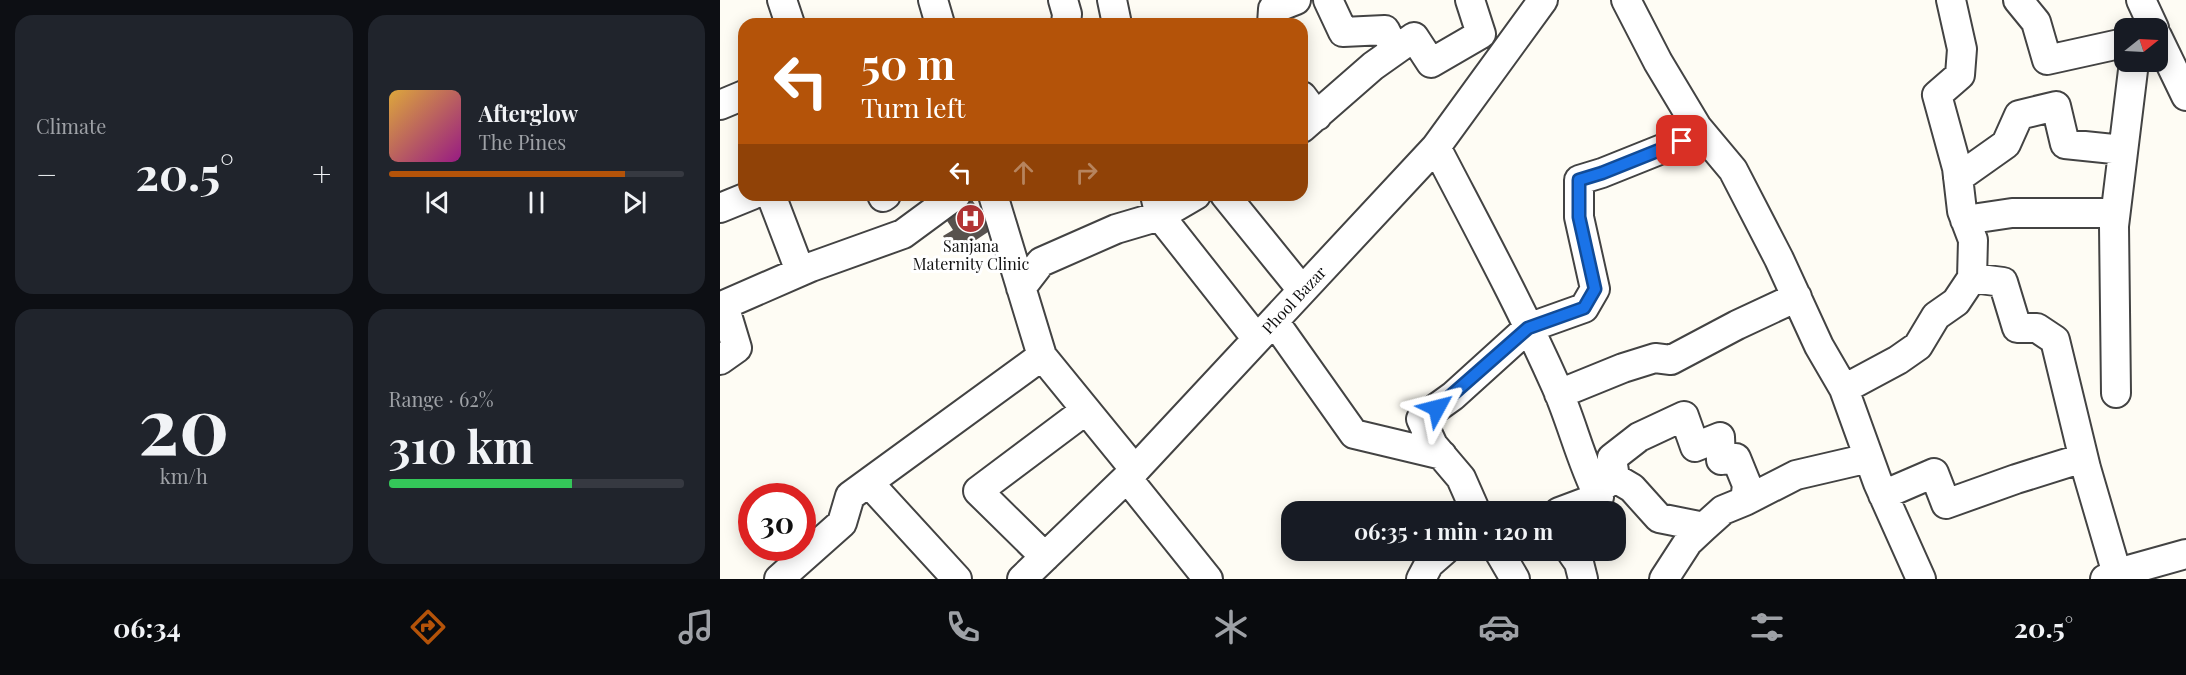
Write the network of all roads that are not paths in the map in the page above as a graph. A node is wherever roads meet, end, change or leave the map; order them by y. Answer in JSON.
{"nodes":[{"id":1,"x":782,"y":0,"type":"edge"},
{"id":2,"x":933,"y":0,"type":"edge"},
{"id":3,"x":1063,"y":0,"type":"edge"},
{"id":4,"x":1112,"y":0,"type":"edge"},
{"id":5,"x":1296,"y":0,"type":"edge"},
{"id":6,"x":1328,"y":0,"type":"edge"},
{"id":7,"x":1470,"y":0,"type":"edge"},
{"id":8,"x":1543,"y":0,"type":"edge"},
{"id":9,"x":1626,"y":0,"type":"edge"},
{"id":10,"x":1951,"y":0,"type":"edge"},
{"id":11,"x":2018,"y":0,"type":"edge"},
{"id":12,"x":788,"y":18,"type":"edge"},
{"id":13,"x":938,"y":18,"type":"edge"},
{"id":14,"x":1067,"y":18,"type":"edge"},
{"id":15,"x":1116,"y":18,"type":"edge"},
{"id":16,"x":1272,"y":18,"type":"edge"},
{"id":17,"x":2114,"y":44,"type":"edge"},
{"id":18,"x":1395,"y":50,"type":"junction"},
{"id":19,"x":2168,"y":59,"type":"edge"},
{"id":20,"x":2133,"y":72,"type":"edge"},
{"id":21,"x":2186,"y":96,"type":"edge"},
{"id":22,"x":738,"y":98,"type":"edge"},
{"id":23,"x":720,"y":105,"type":"edge"},
{"id":24,"x":1308,"y":112,"type":"edge"},
{"id":25,"x":1702,"y":132,"type":"junction"},
{"id":26,"x":1436,"y":147,"type":"junction"},
{"id":27,"x":2123,"y":150,"type":"junction"},
{"id":28,"x":1958,"y":178,"type":"junction"},
{"id":29,"x":738,"y":201,"type":"edge"},
{"id":30,"x":773,"y":201,"type":"edge"},
{"id":31,"x":995,"y":201,"type":"edge"},
{"id":32,"x":1175,"y":201,"type":"edge"},
{"id":33,"x":1230,"y":201,"type":"edge"},
{"id":34,"x":924,"y":205,"type":"edge"},
{"id":35,"x":1157,"y":206,"type":"edge"},
{"id":36,"x":720,"y":208,"type":"edge"},
{"id":37,"x":2115,"y":213,"type":"junction"},
{"id":38,"x":1965,"y":220,"type":"junction"},
{"id":39,"x":800,"y":271,"type":"junction"},
{"id":40,"x":1972,"y":278,"type":"junction"},
{"id":41,"x":1021,"y":288,"type":"junction"},
{"id":42,"x":1302,"y":291,"type":"junction"},
{"id":43,"x":1797,"y":297,"type":"junction"},
{"id":44,"x":1528,"y":328,"type":"junction"},
{"id":45,"x":1265,"y":330,"type":"junction"},
{"id":46,"x":1042,"y":356,"type":"junction"},
{"id":47,"x":720,"y":360,"type":"edge"},
{"id":48,"x":1844,"y":389,"type":"junction"},
{"id":49,"x":2116,"y":393,"type":"dead end"},
{"id":50,"x":1559,"y":394,"type":"junction"},
{"id":51,"x":1086,"y":410,"type":"junction"},
{"id":52,"x":1442,"y":455,"type":"junction"},
{"id":53,"x":1869,"y":458,"type":"junction"},
{"id":54,"x":2083,"y":458,"type":"junction"},
{"id":55,"x":1131,"y":474,"type":"junction"},
{"id":56,"x":869,"y":483,"type":"junction"},
{"id":57,"x":1605,"y":484,"type":"junction"},
{"id":58,"x":1883,"y":495,"type":"junction"},
{"id":59,"x":1471,"y":501,"type":"edge"},
{"id":60,"x":1588,"y":501,"type":"edge"},
{"id":61,"x":1745,"y":501,"type":"junction"},
{"id":62,"x":1704,"y":527,"type":"junction"},
{"id":63,"x":1045,"y":557,"type":"junction"},
{"id":64,"x":1432,"y":561,"type":"edge"},
{"id":65,"x":1504,"y":561,"type":"edge"},
{"id":66,"x":1578,"y":561,"type":"edge"},
{"id":67,"x":2178,"y":564,"type":"edge"},
{"id":68,"x":2111,"y":577,"type":"edge"},
{"id":69,"x":1204,"y":578,"type":"edge"},
{"id":70,"x":778,"y":579,"type":"edge"},
{"id":71,"x":957,"y":579,"type":"edge"},
{"id":72,"x":1022,"y":579,"type":"edge"},
{"id":73,"x":1421,"y":579,"type":"edge"},
{"id":74,"x":1515,"y":579,"type":"edge"},
{"id":75,"x":1583,"y":579,"type":"edge"},
{"id":76,"x":1664,"y":579,"type":"edge"},
{"id":77,"x":1921,"y":579,"type":"edge"}],
"edges":[{"from":1,"to":12,"type":"street"},
{"from":2,"to":13,"type":"street"},
{"from":3,"to":14,"type":"street"},
{"from":4,"to":15,"type":"street"},
{"from":5,"to":16,"type":"street"},
{"from":6,"to":18,"type":"street"},
{"from":7,"to":18,"type":"street"},
{"from":8,"to":26,"type":"street","name":"Phool Bazar"},
{"from":9,"to":25,"type":"street"},
{"from":10,"to":28,"type":"street"},
{"from":11,"to":17,"type":"street"},
{"from":18,"to":24,"type":"street"},
{"from":19,"to":21,"type":"street"},
{"from":20,"to":27,"type":"street"},
{"from":22,"to":23,"type":"street"},
{"from":25,"to":43,"type":"street"},
{"from":25,"to":44,"type":"street"},
{"from":26,"to":42,"type":"street","name":"Phool Bazar"},
{"from":26,"to":44,"type":"street"},
{"from":27,"to":28,"type":"street"},
{"from":27,"to":37,"type":"street"},
{"from":28,"to":38,"type":"street"},
{"from":29,"to":36,"type":"street"},
{"from":30,"to":39,"type":"street"},
{"from":31,"to":41,"type":"street"},
{"from":32,"to":35,"type":"street"},
{"from":33,"to":42,"type":"street"},
{"from":34,"to":39,"type":"street"},
{"from":35,"to":41,"type":"street"},
{"from":35,"to":45,"type":"street"},
{"from":37,"to":38,"type":"street"},
{"from":37,"to":49,"type":"street"},
{"from":38,"to":40,"type":"street"},
{"from":39,"to":47,"type":"street"},
{"from":40,"to":48,"type":"street"},
{"from":40,"to":54,"type":"street"},
{"from":41,"to":46,"type":"street"},
{"from":42,"to":45,"type":"street","name":"Phool Bazar"},
{"from":43,"to":48,"type":"street"},
{"from":43,"to":50,"type":"street"},
{"from":44,"to":50,"type":"street"},
{"from":44,"to":52,"type":"street"},
{"from":45,"to":52,"type":"street"},
{"from":45,"to":55,"type":"street","name":"Phool Bazar"},
{"from":46,"to":51,"type":"street"},
{"from":46,"to":56,"type":"street"},
{"from":48,"to":53,"type":"street"},
{"from":50,"to":57,"type":"street"},
{"from":51,"to":55,"type":"street"},
{"from":51,"to":63,"type":"street"},
{"from":52,"to":59,"type":"street"},
{"from":53,"to":58,"type":"street"},
{"from":53,"to":61,"type":"street"},
{"from":54,"to":58,"type":"street"},
{"from":54,"to":68,"type":"street"},
{"from":55,"to":63,"type":"street","name":"Phool Bazar"},
{"from":55,"to":69,"type":"street"},
{"from":56,"to":70,"type":"street"},
{"from":56,"to":71,"type":"street"},
{"from":57,"to":60,"type":"street"},
{"from":57,"to":61,"type":"street"},
{"from":57,"to":62,"type":"street"},
{"from":58,"to":77,"type":"street"},
{"from":61,"to":62,"type":"street"},
{"from":62,"to":76,"type":"street"},
{"from":63,"to":72,"type":"street","name":"Phool Bazar"},
{"from":64,"to":73,"type":"street"},
{"from":65,"to":74,"type":"street"},
{"from":66,"to":75,"type":"street"},
{"from":67,"to":68,"type":"street"}]}
